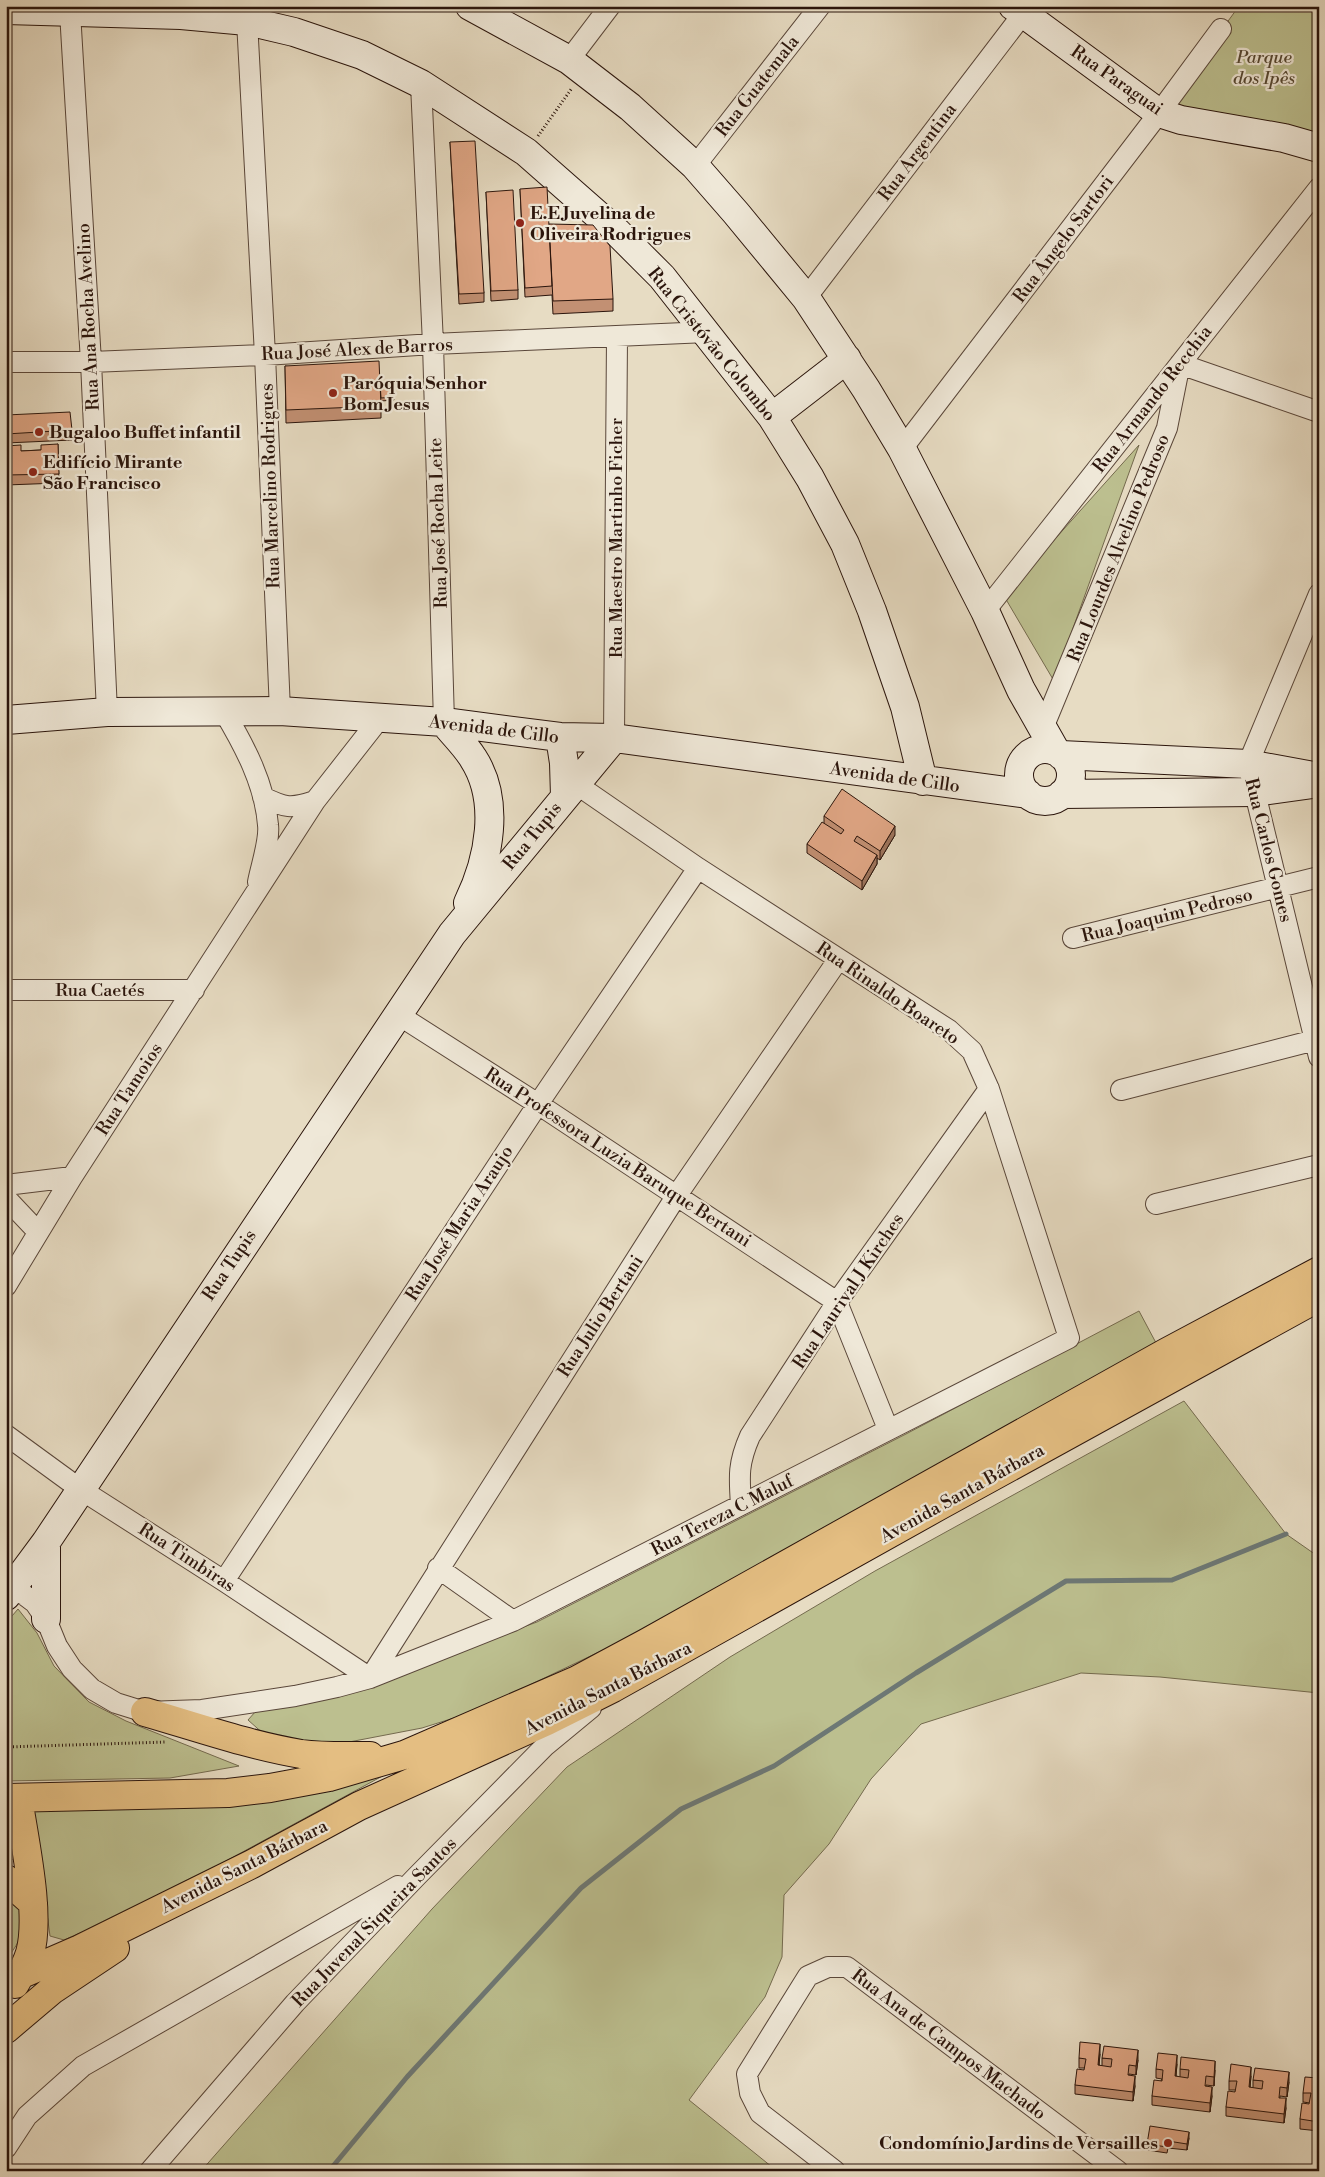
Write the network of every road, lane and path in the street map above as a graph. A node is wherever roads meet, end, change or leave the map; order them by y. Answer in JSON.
{"nodes":[{"id":1,"x":470,"y":6,"type":"edge"},
{"id":2,"x":610,"y":6,"type":"edge"},
{"id":3,"x":820,"y":6,"type":"edge"},
{"id":4,"x":1022,"y":9,"type":"edge"},
{"id":5,"x":6,"y":10,"type":"edge"},
{"id":6,"x":70,"y":12,"type":"junction"},
{"id":7,"x":247,"y":21,"type":"junction"},
{"id":8,"x":1221,"y":29,"type":"dead end"},
{"id":9,"x":576,"y":66,"type":"junction"},
{"id":10,"x":421,"y":84,"type":"junction"},
{"id":11,"x":1160,"y":113,"type":"junction"},
{"id":12,"x":1319,"y":148,"type":"edge"},
{"id":13,"x":526,"y":152,"type":"junction"},
{"id":14,"x":695,"y":166,"type":"junction"},
{"id":15,"x":1319,"y":188,"type":"edge"},
{"id":16,"x":806,"y":298,"type":"junction"},
{"id":17,"x":707,"y":332,"type":"junction"},
{"id":18,"x":617,"y":337,"type":"junction"},
{"id":19,"x":433,"y":344,"type":"junction"},
{"id":20,"x":265,"y":354,"type":"junction"},
{"id":21,"x":847,"y":359,"type":"junction"},
{"id":22,"x":6,"y":362,"type":"edge"},
{"id":23,"x":91,"y":362,"type":"junction"},
{"id":24,"x":1180,"y":364,"type":"junction"},
{"id":25,"x":819,"y":381,"type":"junction"},
{"id":26,"x":866,"y":388,"type":"junction"},
{"id":27,"x":1319,"y":412,"type":"edge"},
{"id":28,"x":772,"y":416,"type":"junction"},
{"id":29,"x":902,"y":449,"type":"junction"},
{"id":30,"x":1319,"y":594,"type":"edge"},
{"id":31,"x":984,"y":611,"type":"junction"},
{"id":32,"x":223,"y":710,"type":"junction"},
{"id":33,"x":280,"y":711,"type":"junction"},
{"id":34,"x":107,"y":712,"type":"junction"},
{"id":35,"x":380,"y":718,"type":"junction"},
{"id":36,"x":6,"y":720,"type":"edge"},
{"id":37,"x":444,"y":722,"type":"junction"},
{"id":38,"x":560,"y":737,"type":"junction"},
{"id":39,"x":614,"y":738,"type":"junction"},
{"id":40,"x":1042,"y":750,"type":"junction"},
{"id":41,"x":1248,"y":764,"type":"junction"},
{"id":42,"x":1319,"y":777,"type":"edge"},
{"id":43,"x":923,"y":781,"type":"junction"},
{"id":44,"x":1319,"y":783,"type":"edge"},
{"id":45,"x":978,"y":788,"type":"junction"},
{"id":46,"x":570,"y":790,"type":"junction"},
{"id":47,"x":1254,"y":792,"type":"junction"},
{"id":48,"x":1028,"y":794,"type":"junction"},
{"id":49,"x":1062,"y":794,"type":"junction"},
{"id":50,"x":263,"y":797,"type":"junction"},
{"id":51,"x":315,"y":801,"type":"junction"},
{"id":52,"x":488,"y":846,"type":"junction"},
{"id":53,"x":508,"y":866,"type":"junction"},
{"id":54,"x":698,"y":868,"type":"junction"},
{"id":55,"x":1319,"y":877,"type":"edge"},
{"id":56,"x":1278,"y":887,"type":"junction"},
{"id":57,"x":256,"y":894,"type":"junction"},
{"id":58,"x":452,"y":934,"type":"junction"},
{"id":59,"x":1073,"y":938,"type":"dead end"},
{"id":60,"x":838,"y":960,"type":"junction"},
{"id":61,"x":6,"y":990,"type":"edge"},
{"id":62,"x":194,"y":990,"type":"junction"},
{"id":63,"x":397,"y":1014,"type":"junction"},
{"id":64,"x":1317,"y":1045,"type":"edge"},
{"id":65,"x":988,"y":1089,"type":"junction"},
{"id":66,"x":1121,"y":1090,"type":"dead end"},
{"id":67,"x":538,"y":1104,"type":"junction"},
{"id":68,"x":1319,"y":1165,"type":"edge"},
{"id":69,"x":72,"y":1177,"type":"junction"},
{"id":70,"x":6,"y":1185,"type":"edge"},
{"id":71,"x":677,"y":1195,"type":"junction"},
{"id":72,"x":6,"y":1198,"type":"edge"},
{"id":73,"x":1156,"y":1204,"type":"dead end"},
{"id":74,"x":38,"y":1232,"type":"junction"},
{"id":75,"x":1319,"y":1271,"type":"edge"},
{"id":76,"x":6,"y":1286,"type":"edge"},
{"id":77,"x":1319,"y":1297,"type":"edge"},
{"id":78,"x":837,"y":1302,"type":"junction"},
{"id":79,"x":1069,"y":1338,"type":"joint"},
{"id":80,"x":1174,"y":1362,"type":"junction"},
{"id":81,"x":888,"y":1429,"type":"junction"},
{"id":82,"x":6,"y":1436,"type":"edge"},
{"id":83,"x":80,"y":1489,"type":"junction"},
{"id":84,"x":741,"y":1505,"type":"junction"},
{"id":85,"x":46,"y":1542,"type":"junction"},
{"id":86,"x":438,"y":1568,"type":"junction"},
{"id":87,"x":224,"y":1581,"type":"junction"},
{"id":88,"x":8,"y":1594,"type":"edge"},
{"id":89,"x":46,"y":1619,"type":"junction"},
{"id":90,"x":514,"y":1621,"type":"junction"},
{"id":91,"x":370,"y":1678,"type":"junction"},
{"id":92,"x":613,"y":1688,"type":"junction"},
{"id":93,"x":145,"y":1712,"type":"junction"},
{"id":94,"x":172,"y":1742,"type":"dead end"},
{"id":95,"x":6,"y":1747,"type":"edge"},
{"id":96,"x":404,"y":1755,"type":"junction"},
{"id":97,"x":12,"y":1798,"type":"edge"},
{"id":98,"x":252,"y":1864,"type":"junction"},
{"id":99,"x":417,"y":1876,"type":"junction"},
{"id":100,"x":6,"y":1879,"type":"edge"},
{"id":101,"x":33,"y":1903,"type":"junction"},
{"id":102,"x":13,"y":1978,"type":"edge"},
{"id":103,"x":6,"y":1999,"type":"edge"},
{"id":104,"x":6,"y":2029,"type":"edge"},
{"id":105,"x":6,"y":2148,"type":"edge"},
{"id":106,"x":1089,"y":2149,"type":"junction"},
{"id":107,"x":150,"y":2171,"type":"edge"},
{"id":108,"x":835,"y":2171,"type":"edge"},
{"id":109,"x":1096,"y":2171,"type":"edge"},
{"id":110,"x":1118,"y":2171,"type":"edge"}],
"edges":[{"from":1,"to":9,"type":"main road"},
{"from":2,"to":9,"type":"street"},
{"from":3,"to":14,"type":"street","name":"Rua Guatemala"},
{"from":4,"to":11,"type":"main road","name":"Rua Paraguai"},
{"from":4,"to":16,"type":"street","name":"Rua Argentina"},
{"from":5,"to":6,"type":"main road","name":"Rua Cristóvão Colombo"},
{"from":6,"to":7,"type":"main road","name":"Rua Cristóvão Colombo"},
{"from":6,"to":23,"type":"street","name":"Rua Ana Rocha Avelino"},
{"from":7,"to":10,"type":"main road","name":"Rua Cristóvão Colombo"},
{"from":7,"to":20,"type":"street","name":"Rua Marcelino Rodrigues"},
{"from":8,"to":11,"type":"street","name":"Rua Ângelo Sartori"},
{"from":9,"to":13,"type":"path"},
{"from":9,"to":14,"type":"main road"},
{"from":10,"to":13,"type":"main road","name":"Rua Cristóvão Colombo"},
{"from":10,"to":19,"type":"street","name":"Rua José Rocha Leite"},
{"from":11,"to":12,"type":"main road","name":"Rua Paraguai"},
{"from":11,"to":29,"type":"street","name":"Rua Ângelo Sartori"},
{"from":13,"to":17,"type":"main road","name":"Rua Cristóvão Colombo"},
{"from":14,"to":16,"type":"main road"},
{"from":15,"to":24,"type":"street","name":"Rua Armando Recchia"},
{"from":16,"to":21,"type":"main road"},
{"from":17,"to":18,"type":"street","name":"Rua José Alex de Barros"},
{"from":17,"to":28,"type":"main road","name":"Rua Cristóvão Colombo"},
{"from":18,"to":19,"type":"street","name":"Rua José Alex de Barros"},
{"from":18,"to":39,"type":"street","name":"Rua Maestro Martinho Ficher"},
{"from":19,"to":20,"type":"street","name":"Rua José Alex de Barros"},
{"from":19,"to":37,"type":"street","name":"Rua José Rocha Leite"},
{"from":20,"to":23,"type":"street","name":"Rua José Alex de Barros"},
{"from":20,"to":33,"type":"street","name":"Rua Marcelino Rodrigues"},
{"from":21,"to":25,"type":"main road"},
{"from":21,"to":26,"type":"main road"},
{"from":22,"to":23,"type":"street","name":"Rua José Alex de Barros"},
{"from":23,"to":34,"type":"street","name":"Rua Ana Rocha Avelino"},
{"from":24,"to":27,"type":"street"},
{"from":24,"to":31,"type":"street","name":"Rua Armando Recchia"},
{"from":24,"to":40,"type":"street","name":"Rua Lourdes Alvelino Pedroso"},
{"from":25,"to":26,"type":"main road"},
{"from":25,"to":28,"type":"main road"},
{"from":26,"to":29,"type":"main road"},
{"from":28,"to":43,"type":"main road","name":"Rua Cristóvão Colombo"},
{"from":29,"to":31,"type":"main road"},
{"from":30,"to":41,"type":"street","name":"Rua Carlos Gomes"},
{"from":31,"to":40,"type":"main road"},
{"from":32,"to":33,"type":"main road","name":"Avenida de Cillo"},
{"from":32,"to":34,"type":"main road","name":"Avenida de Cillo"},
{"from":32,"to":50,"type":"street","name":"Rua Tamoios"},
{"from":33,"to":35,"type":"main road","name":"Avenida de Cillo"},
{"from":34,"to":36,"type":"main road","name":"Avenida de Cillo"},
{"from":35,"to":37,"type":"main road","name":"Avenida de Cillo"},
{"from":35,"to":51,"type":"street","name":"Rua Tamoios"},
{"from":37,"to":38,"type":"main road","name":"Avenida de Cillo"},
{"from":37,"to":52,"type":"main road","name":"Rua Tupis"},
{"from":38,"to":39,"type":"main road","name":"Avenida de Cillo"},
{"from":38,"to":46,"type":"main road"},
{"from":39,"to":43,"type":"main road","name":"Avenida de Cillo"},
{"from":39,"to":46,"type":"main road","name":"Rua Tupis"},
{"from":40,"to":41,"type":"main road"},
{"from":40,"to":45,"type":"main road","name":"Avenida de Cillo"},
{"from":40,"to":48,"type":"main road"},
{"from":40,"to":49,"type":"main road"},
{"from":41,"to":42,"type":"main road"},
{"from":41,"to":47,"type":"street","name":"Rua Carlos Gomes"},
{"from":43,"to":45,"type":"main road","name":"Avenida de Cillo"},
{"from":44,"to":47,"type":"main road"},
{"from":45,"to":48,"type":"main road","name":"Avenida de Cillo"},
{"from":46,"to":53,"type":"main road","name":"Rua Tupis"},
{"from":46,"to":54,"type":"street","name":"Rua Rinaldo Boareto"},
{"from":47,"to":49,"type":"main road"},
{"from":47,"to":56,"type":"street","name":"Rua Carlos Gomes"},
{"from":48,"to":49,"type":"main road"},
{"from":50,"to":51,"type":"street"},
{"from":50,"to":57,"type":"street","name":"Rua Tamoios"},
{"from":51,"to":57,"type":"street","name":"Rua Tamoios"},
{"from":52,"to":53,"type":"main road"},
{"from":52,"to":58,"type":"main road","name":"Rua Tupis"},
{"from":53,"to":58,"type":"main road","name":"Rua Tupis"},
{"from":54,"to":60,"type":"street","name":"Rua Rinaldo Boareto"},
{"from":54,"to":67,"type":"street","name":"Rua José Maria Araujo"},
{"from":55,"to":56,"type":"street","name":"Rua Joaquim Pedroso"},
{"from":56,"to":59,"type":"street","name":"Rua Joaquim Pedroso"},
{"from":56,"to":64,"type":"street","name":"Rua Carlos Gomes"},
{"from":57,"to":62,"type":"street","name":"Rua Tamoios"},
{"from":58,"to":63,"type":"main road","name":"Rua Tupis"},
{"from":60,"to":65,"type":"street","name":"Rua Rinaldo Boareto"},
{"from":60,"to":71,"type":"street","name":"Rua Julio Bertani"},
{"from":61,"to":62,"type":"street","name":"Rua Caetés"},
{"from":62,"to":69,"type":"street","name":"Rua Tamoios"},
{"from":63,"to":67,"type":"street","name":"Rua Professora Luzia Baruque Bertani"},
{"from":63,"to":83,"type":"main road","name":"Rua Tupis"},
{"from":64,"to":66,"type":"street"},
{"from":65,"to":78,"type":"street","name":"Rua Laurival J Kirches"},
{"from":65,"to":79,"type":"street","name":"Rua Rinaldo Boareto"},
{"from":67,"to":71,"type":"street","name":"Rua Professora Luzia Baruque Bertani"},
{"from":67,"to":87,"type":"street","name":"Rua José Maria Araujo"},
{"from":68,"to":73,"type":"street"},
{"from":69,"to":70,"type":"street"},
{"from":69,"to":74,"type":"street","name":"Rua Tamoios"},
{"from":71,"to":78,"type":"street","name":"Rua Professora Luzia Baruque Bertani"},
{"from":71,"to":86,"type":"street","name":"Rua Julio Bertani"},
{"from":72,"to":74,"type":"street"},
{"from":74,"to":76,"type":"street","name":"Rua Tamoios"},
{"from":75,"to":80,"type":"main road"},
{"from":77,"to":80,"type":"main road"},
{"from":78,"to":81,"type":"street"},
{"from":78,"to":84,"type":"street","name":"Rua Laurival J Kirches"},
{"from":79,"to":81,"type":"street","name":"Rua Tereza C Maluf"},
{"from":80,"to":92,"type":"main road","name":"Avenida Santa Bárbara"},
{"from":80,"to":96,"type":"main road","name":"Avenida Santa Bárbara"},
{"from":81,"to":84,"type":"street","name":"Rua Tereza C Maluf"},
{"from":82,"to":83,"type":"street","name":"Rua Timbiras"},
{"from":83,"to":85,"type":"main road","name":"Rua Tupis"},
{"from":83,"to":87,"type":"street","name":"Rua Timbiras"},
{"from":84,"to":90,"type":"street","name":"Rua Tereza C Maluf"},
{"from":85,"to":88,"type":"main road","name":"Rua Tupis"},
{"from":85,"to":89,"type":"main road"},
{"from":86,"to":90,"type":"street"},
{"from":86,"to":91,"type":"street","name":"Rua Julio Bertani"},
{"from":87,"to":91,"type":"street","name":"Rua Timbiras"},
{"from":88,"to":89,"type":"street","name":"Rua Tereza C Maluf"},
{"from":89,"to":93,"type":"street","name":"Rua Tereza C Maluf"},
{"from":90,"to":91,"type":"street","name":"Rua Tereza C Maluf"},
{"from":91,"to":93,"type":"street","name":"Rua Tereza C Maluf"},
{"from":92,"to":98,"type":"main road","name":"Avenida Santa Bárbara"},
{"from":92,"to":99,"type":"street","name":"Rua Juvenal Siqueira Santos"},
{"from":93,"to":96,"type":"main road"},
{"from":94,"to":95,"type":"path"},
{"from":96,"to":97,"type":"main road","name":"Avenida Santa Bárbara"},
{"from":97,"to":101,"type":"main road","name":"Avenida Santa Bárbara"},
{"from":98,"to":102,"type":"main road","name":"Avenida Santa Bárbara"},
{"from":98,"to":104,"type":"main road"},
{"from":99,"to":105,"type":"street"},
{"from":99,"to":107,"type":"street","name":"Rua Juvenal Siqueira Santos"},
{"from":100,"to":101,"type":"main road"},
{"from":101,"to":102,"type":"main road","name":"Avenida Santa Bárbara"},
{"from":102,"to":103,"type":"main road","name":"Avenida Santa Bárbara"},
{"from":106,"to":108,"type":"street","name":"Rua Ana de Campos Machado"},
{"from":106,"to":109,"type":"street"},
{"from":106,"to":110,"type":"street","name":"Rua Ana de Campos Machado"}]}
